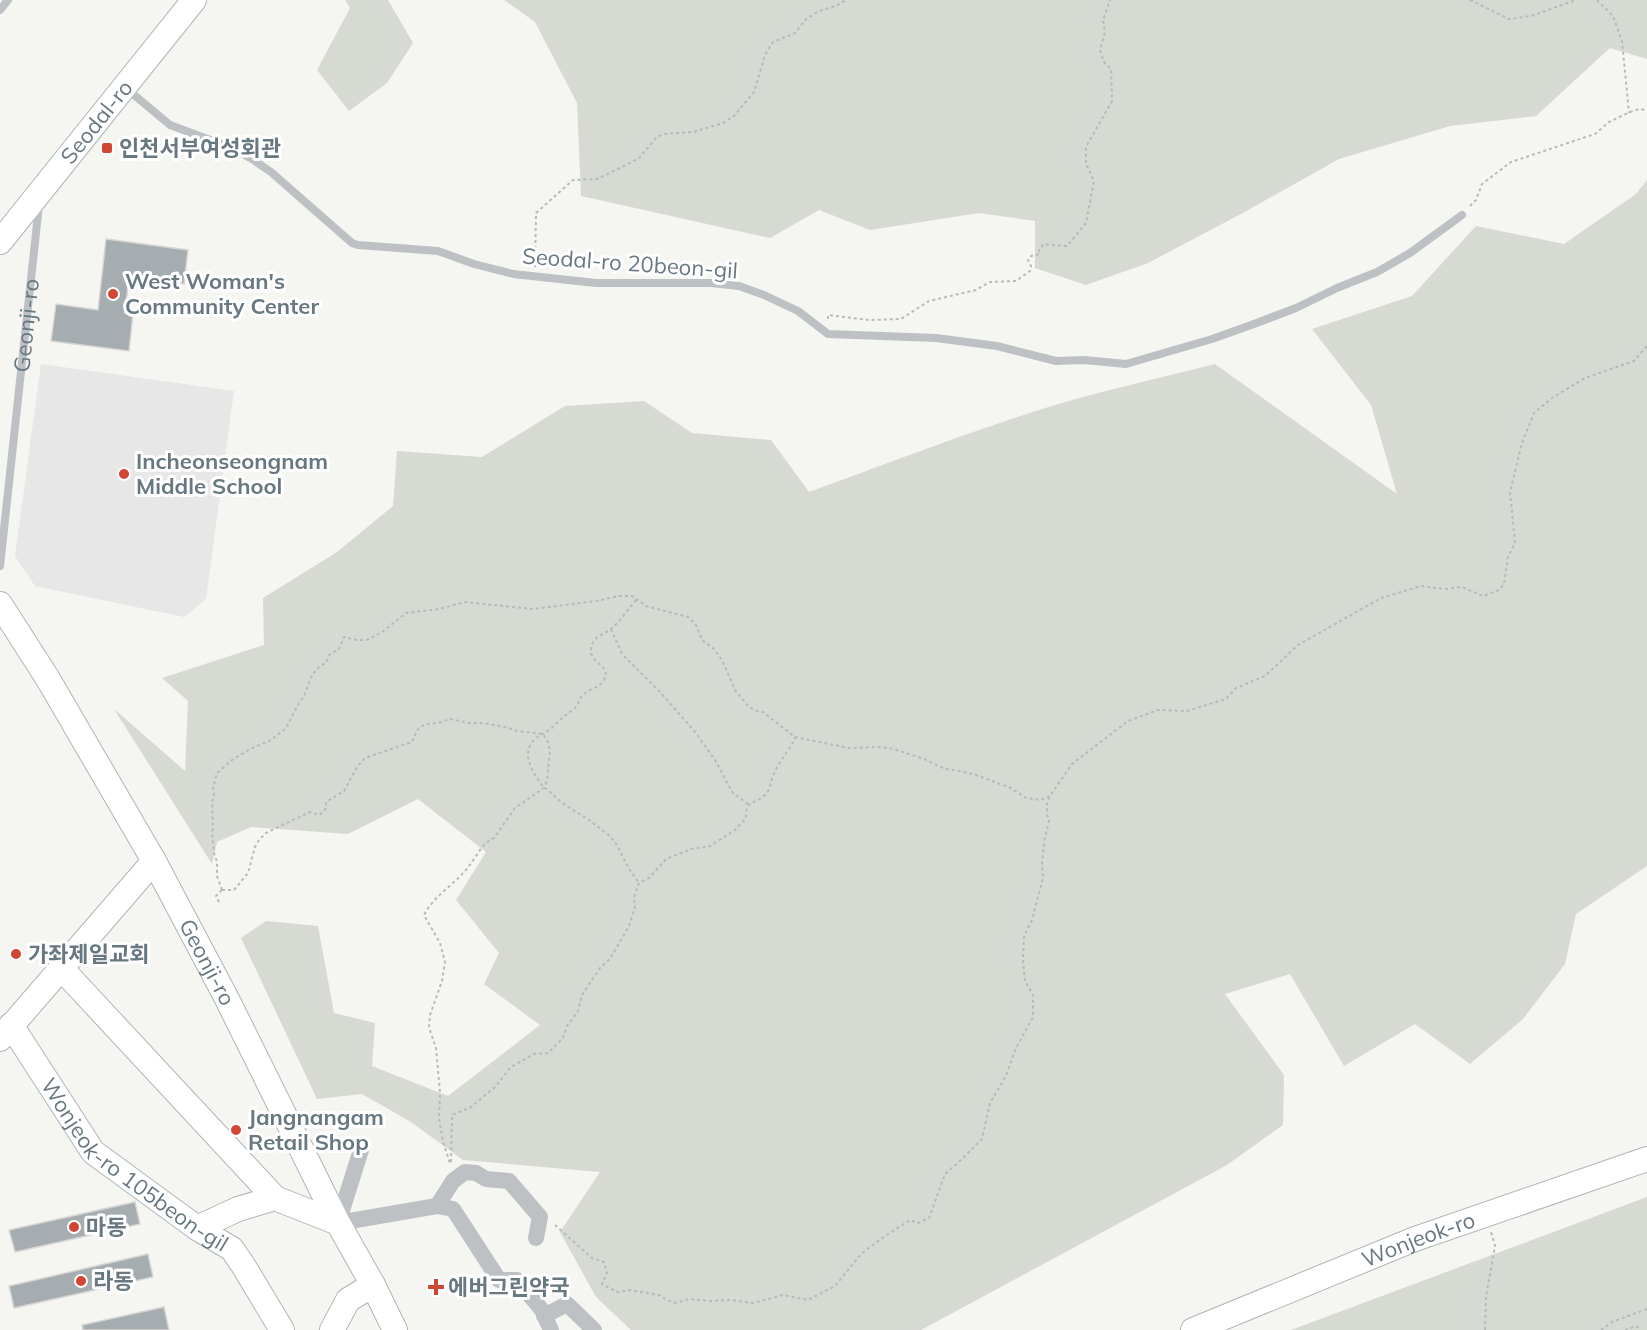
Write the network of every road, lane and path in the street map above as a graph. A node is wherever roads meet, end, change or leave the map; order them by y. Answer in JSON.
{"nodes":[{"id":1,"x":8,"y":0,"type":"edge"},
{"id":2,"x":846,"y":0,"type":"edge"},
{"id":3,"x":1110,"y":0,"type":"edge"},
{"id":4,"x":1470,"y":0,"type":"edge"},
{"id":5,"x":1576,"y":0,"type":"edge"},
{"id":6,"x":1597,"y":0,"type":"edge"},
{"id":7,"x":188,"y":2,"type":"edge"},
{"id":8,"x":0,"y":10,"type":"edge"},
{"id":9,"x":124,"y":86,"type":"junction"},
{"id":10,"x":1647,"y":110,"type":"edge"},
{"id":11,"x":1629,"y":113,"type":"junction"},
{"id":12,"x":40,"y":192,"type":"junction"},
{"id":13,"x":1462,"y":215,"type":"joint"},
{"id":14,"x":0,"y":242,"type":"edge"},
{"id":15,"x":534,"y":276,"type":"junction"},
{"id":16,"x":828,"y":334,"type":"junction"},
{"id":17,"x":1647,"y":346,"type":"edge"},
{"id":18,"x":0,"y":566,"type":"edge"},
{"id":19,"x":636,"y":600,"type":"junction"},
{"id":20,"x":0,"y":604,"type":"edge"},
{"id":21,"x":611,"y":629,"type":"junction"},
{"id":22,"x":543,"y":734,"type":"junction"},
{"id":23,"x":795,"y":737,"type":"junction"},
{"id":24,"x":544,"y":788,"type":"junction"},
{"id":25,"x":1050,"y":796,"type":"junction"},
{"id":26,"x":749,"y":805,"type":"junction"},
{"id":27,"x":154,"y":861,"type":"junction"},
{"id":28,"x":639,"y":883,"type":"junction"},
{"id":29,"x":222,"y":890,"type":"junction"},
{"id":30,"x":219,"y":902,"type":"dead end"},
{"id":31,"x":61,"y":968,"type":"junction"},
{"id":32,"x":4,"y":1026,"type":"edge"},
{"id":33,"x":361,"y":1150,"type":"dead end"},
{"id":34,"x":1647,"y":1159,"type":"edge"},
{"id":35,"x":275,"y":1198,"type":"junction"},
{"id":36,"x":437,"y":1206,"type":"junction"},
{"id":37,"x":1487,"y":1215,"type":"junction"},
{"id":38,"x":338,"y":1223,"type":"junction"},
{"id":39,"x":553,"y":1223,"type":"dead end"},
{"id":40,"x":197,"y":1228,"type":"junction"},
{"id":41,"x":536,"y":1238,"type":"dead end"},
{"id":42,"x":373,"y":1285,"type":"junction"},
{"id":43,"x":1647,"y":1309,"type":"edge"},
{"id":44,"x":548,"y":1323,"type":"edge"},
{"id":45,"x":282,"y":1330,"type":"edge"},
{"id":46,"x":332,"y":1330,"type":"edge"},
{"id":47,"x":395,"y":1330,"type":"edge"},
{"id":48,"x":594,"y":1330,"type":"edge"},
{"id":49,"x":1193,"y":1330,"type":"edge"},
{"id":50,"x":1485,"y":1330,"type":"edge"},
{"id":51,"x":1600,"y":1330,"type":"edge"},
{"id":52,"x":1625,"y":1330,"type":"edge"},
{"id":53,"x":1641,"y":1330,"type":"edge"}],
"edges":[{"from":1,"to":8,"type":"lane"},
{"from":2,"to":15,"type":"path"},
{"from":3,"to":16,"type":"path"},
{"from":4,"to":5,"type":"path"},
{"from":6,"to":11,"type":"path"},
{"from":7,"to":9,"type":"street","name":"Seodal-ro"},
{"from":9,"to":12,"type":"street","name":"Seodal-ro"},
{"from":9,"to":15,"type":"lane","name":"Seodal-ro 20beon-gil"},
{"from":10,"to":11,"type":"path"},
{"from":11,"to":13,"type":"path"},
{"from":12,"to":14,"type":"street","name":"Seodal-ro"},
{"from":12,"to":18,"type":"lane","name":"Geonji-ro"},
{"from":13,"to":16,"type":"lane"},
{"from":15,"to":16,"type":"lane","name":"Seodal-ro 20beon-gil"},
{"from":17,"to":25,"type":"path"},
{"from":19,"to":21,"type":"path"},
{"from":19,"to":23,"type":"path"},
{"from":19,"to":29,"type":"path"},
{"from":20,"to":27,"type":"street","name":"Geonji-ro"},
{"from":21,"to":22,"type":"path"},
{"from":21,"to":26,"type":"path"},
{"from":22,"to":24,"type":"path"},
{"from":22,"to":24,"type":"path"},
{"from":22,"to":29,"type":"path"},
{"from":23,"to":25,"type":"path"},
{"from":23,"to":26,"type":"path"},
{"from":24,"to":28,"type":"path"},
{"from":24,"to":28,"type":"path"},
{"from":25,"to":39,"type":"path"},
{"from":26,"to":28,"type":"path"},
{"from":27,"to":31,"type":"street"},
{"from":27,"to":38,"type":"street","name":"Geonji-ro"},
{"from":29,"to":30,"type":"path"},
{"from":31,"to":32,"type":"street"},
{"from":31,"to":35,"type":"street"},
{"from":32,"to":40,"type":"street","name":"Wonjeok-ro 105beon-gil"},
{"from":33,"to":38,"type":"street"},
{"from":34,"to":37,"type":"street","name":"Wonjeok-ro"},
{"from":35,"to":38,"type":"street"},
{"from":35,"to":40,"type":"street"},
{"from":36,"to":38,"type":"street"},
{"from":36,"to":41,"type":"street"},
{"from":36,"to":44,"type":"street"},
{"from":37,"to":49,"type":"street","name":"Wonjeok-ro"},
{"from":37,"to":50,"type":"path"},
{"from":38,"to":42,"type":"street","name":"Geonji-ro"},
{"from":40,"to":45,"type":"street","name":"Wonjeok-ro 105beon-gil"},
{"from":42,"to":46,"type":"street"},
{"from":42,"to":47,"type":"street","name":"Geonji-ro"},
{"from":43,"to":51,"type":"path"},
{"from":44,"to":48,"type":"street"},
{"from":52,"to":53,"type":"path"}]}
